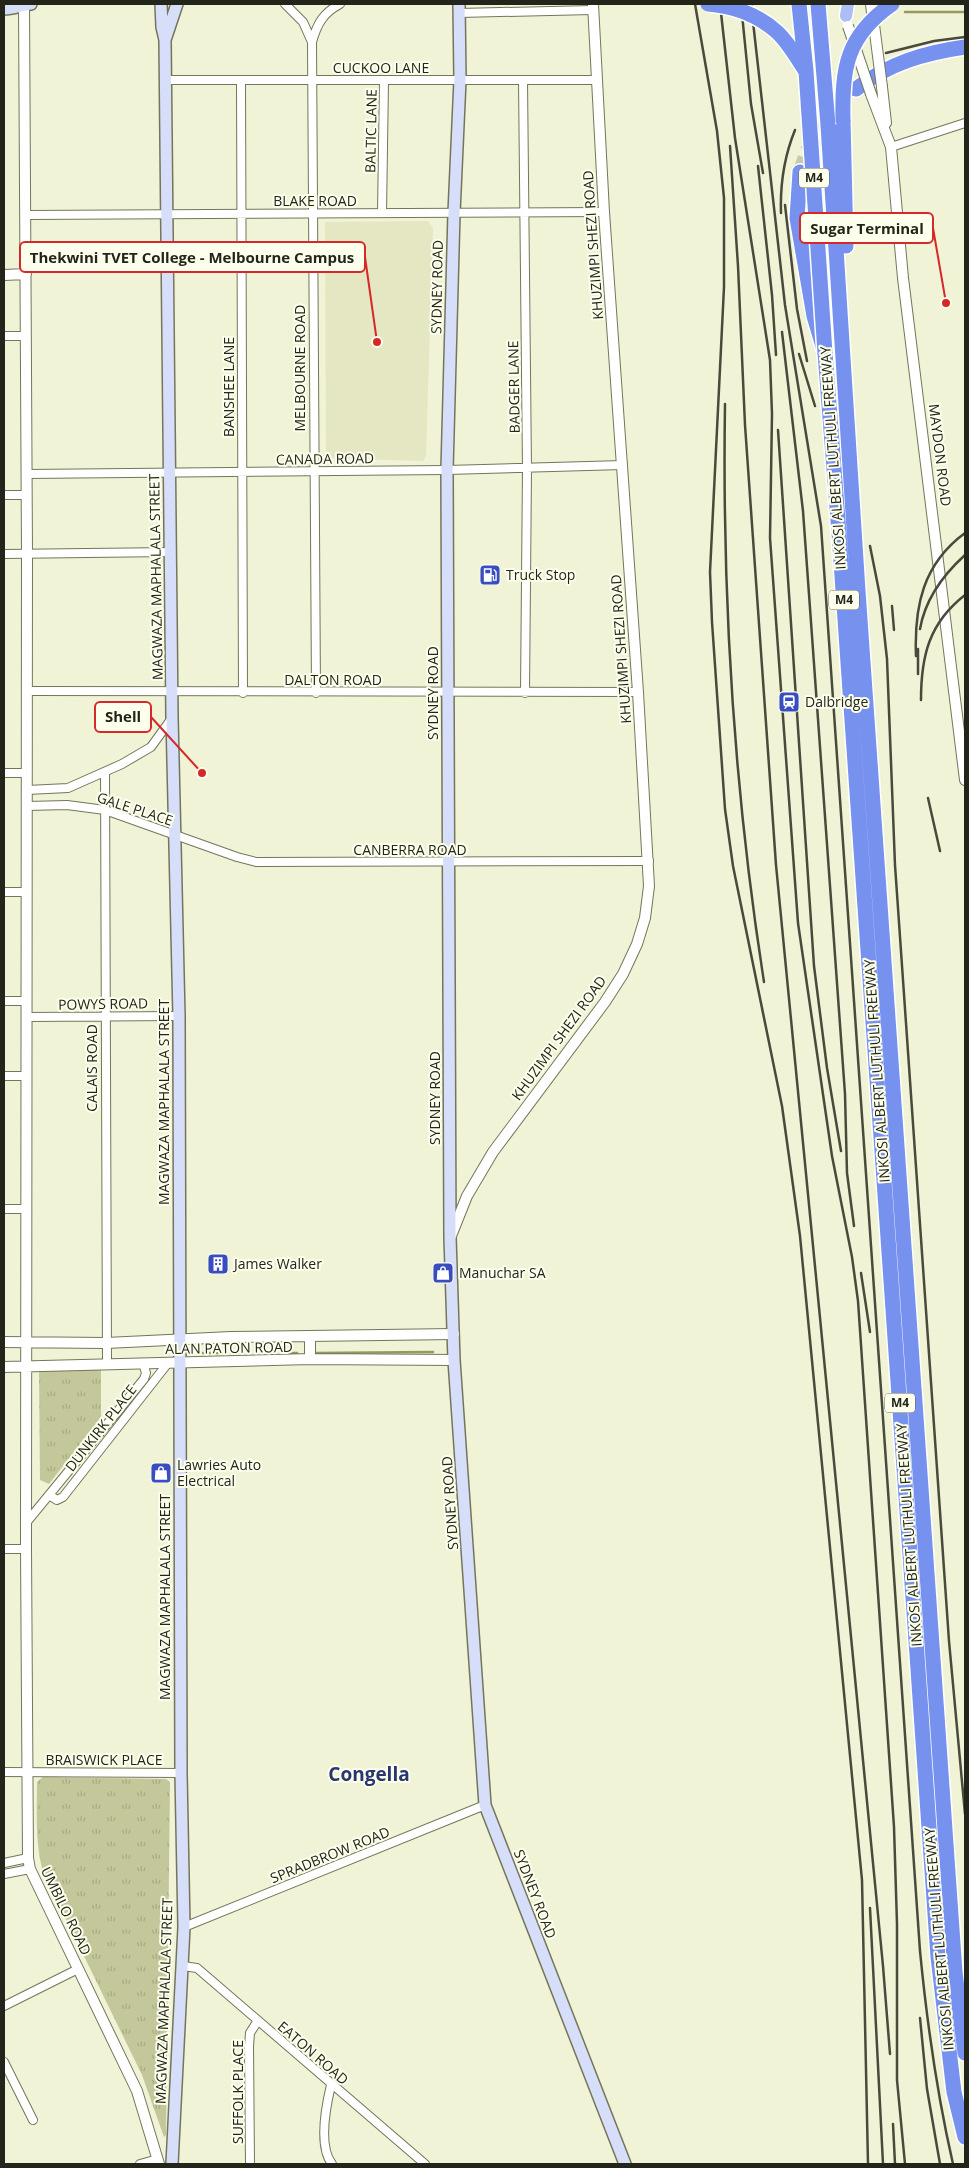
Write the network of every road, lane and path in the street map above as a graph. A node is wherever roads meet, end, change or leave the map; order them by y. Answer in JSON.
{"nodes":[{"id":1,"x":24,"y":4,"type":"edge"},
{"id":2,"x":31,"y":4,"type":"edge"},
{"id":3,"x":162,"y":4,"type":"edge"},
{"id":4,"x":177,"y":4,"type":"edge"},
{"id":5,"x":285,"y":4,"type":"edge"},
{"id":6,"x":340,"y":4,"type":"edge"},
{"id":7,"x":708,"y":4,"type":"edge"},
{"id":8,"x":800,"y":4,"type":"edge"},
{"id":9,"x":818,"y":4,"type":"edge"},
{"id":10,"x":883,"y":4,"type":"edge"},
{"id":11,"x":892,"y":4,"type":"edge"},
{"id":12,"x":593,"y":7,"type":"edge"},
{"id":13,"x":459,"y":8,"type":"edge"},
{"id":14,"x":872,"y":9,"type":"edge"},
{"id":15,"x":4,"y":10,"type":"edge"},
{"id":16,"x":846,"y":12,"type":"edge"},
{"id":17,"x":875,"y":30,"type":"junction"},
{"id":18,"x":165,"y":40,"type":"junction"},
{"id":19,"x":312,"y":42,"type":"junction"},
{"id":20,"x":965,"y":48,"type":"edge"},
{"id":21,"x":806,"y":71,"type":"junction"},
{"id":22,"x":166,"y":80,"type":"junction"},
{"id":23,"x":460,"y":80,"type":"junction"},
{"id":24,"x":522,"y":80,"type":"junction"},
{"id":25,"x":597,"y":80,"type":"junction"},
{"id":26,"x":241,"y":81,"type":"junction"},
{"id":27,"x":311,"y":81,"type":"junction"},
{"id":28,"x":384,"y":81,"type":"junction"},
{"id":29,"x":856,"y":89,"type":"dead end"},
{"id":30,"x":965,"y":123,"type":"edge"},
{"id":31,"x":886,"y":134,"type":"junction"},
{"id":32,"x":891,"y":147,"type":"junction"},
{"id":33,"x":800,"y":172,"type":"tunnel mouth"},
{"id":34,"x":604,"y":212,"type":"junction"},
{"id":35,"x":382,"y":213,"type":"junction"},
{"id":36,"x":454,"y":213,"type":"junction"},
{"id":37,"x":524,"y":213,"type":"junction"},
{"id":38,"x":167,"y":214,"type":"junction"},
{"id":39,"x":240,"y":214,"type":"junction"},
{"id":40,"x":312,"y":214,"type":"junction"},
{"id":41,"x":26,"y":215,"type":"junction"},
{"id":42,"x":26,"y":274,"type":"junction"},
{"id":43,"x":4,"y":275,"type":"edge"},
{"id":44,"x":4,"y":336,"type":"edge"},
{"id":45,"x":26,"y":336,"type":"junction"},
{"id":46,"x":825,"y":353,"type":"junction"},
{"id":47,"x":845,"y":383,"type":"junction"},
{"id":48,"x":623,"y":465,"type":"junction"},
{"id":49,"x":527,"y":469,"type":"junction"},
{"id":50,"x":447,"y":470,"type":"junction"},
{"id":51,"x":169,"y":472,"type":"junction"},
{"id":52,"x":313,"y":472,"type":"junction"},
{"id":53,"x":242,"y":473,"type":"junction"},
{"id":54,"x":27,"y":474,"type":"junction"},
{"id":55,"x":4,"y":495,"type":"edge"},
{"id":56,"x":27,"y":495,"type":"junction"},
{"id":57,"x":171,"y":552,"type":"junction"},
{"id":58,"x":27,"y":553,"type":"junction"},
{"id":59,"x":4,"y":554,"type":"edge"},
{"id":60,"x":172,"y":690,"type":"junction"},
{"id":61,"x":27,"y":691,"type":"junction"},
{"id":62,"x":638,"y":692,"type":"junction"},
{"id":63,"x":243,"y":693,"type":"junction"},
{"id":64,"x":316,"y":693,"type":"junction"},
{"id":65,"x":448,"y":693,"type":"junction"},
{"id":66,"x":525,"y":693,"type":"junction"},
{"id":67,"x":172,"y":717,"type":"junction"},
{"id":68,"x":4,"y":773,"type":"edge"},
{"id":69,"x":27,"y":773,"type":"junction"},
{"id":70,"x":105,"y":773,"type":"junction"},
{"id":71,"x":965,"y":780,"type":"edge"},
{"id":72,"x":26,"y":790,"type":"junction"},
{"id":73,"x":27,"y":806,"type":"junction"},
{"id":74,"x":105,"y":810,"type":"junction"},
{"id":75,"x":176,"y":835,"type":"junction"},
{"id":76,"x":649,"y":861,"type":"junction"},
{"id":77,"x":449,"y":863,"type":"junction"},
{"id":78,"x":4,"y":892,"type":"edge"},
{"id":79,"x":27,"y":892,"type":"junction"},
{"id":80,"x":4,"y":1001,"type":"edge"},
{"id":81,"x":27,"y":1001,"type":"junction"},
{"id":82,"x":104,"y":1016,"type":"junction"},
{"id":83,"x":179,"y":1016,"type":"junction"},
{"id":84,"x":27,"y":1017,"type":"junction"},
{"id":85,"x":4,"y":1076,"type":"edge"},
{"id":86,"x":26,"y":1076,"type":"junction"},
{"id":87,"x":4,"y":1209,"type":"edge"},
{"id":88,"x":26,"y":1209,"type":"junction"},
{"id":89,"x":450,"y":1237,"type":"junction"},
{"id":90,"x":454,"y":1334,"type":"junction"},
{"id":91,"x":310,"y":1337,"type":"junction"},
{"id":92,"x":180,"y":1339,"type":"junction"},
{"id":93,"x":4,"y":1342,"type":"edge"},
{"id":94,"x":26,"y":1342,"type":"junction"},
{"id":95,"x":106,"y":1343,"type":"junction"},
{"id":96,"x":310,"y":1359,"type":"junction"},
{"id":97,"x":454,"y":1360,"type":"junction"},
{"id":98,"x":107,"y":1363,"type":"junction"},
{"id":99,"x":143,"y":1363,"type":"junction"},
{"id":100,"x":174,"y":1363,"type":"junction"},
{"id":101,"x":4,"y":1367,"type":"edge"},
{"id":102,"x":26,"y":1367,"type":"junction"},
{"id":103,"x":104,"y":1428,"type":"junction"},
{"id":104,"x":111,"y":1434,"type":"junction"},
{"id":105,"x":92,"y":1442,"type":"junction"},
{"id":106,"x":100,"y":1449,"type":"junction"},
{"id":107,"x":49,"y":1495,"type":"junction"},
{"id":108,"x":26,"y":1523,"type":"junction"},
{"id":109,"x":4,"y":1549,"type":"edge"},
{"id":110,"x":26,"y":1549,"type":"junction"},
{"id":111,"x":4,"y":1772,"type":"edge"},
{"id":112,"x":27,"y":1772,"type":"junction"},
{"id":113,"x":181,"y":1773,"type":"junction"},
{"id":114,"x":485,"y":1805,"type":"junction"},
{"id":115,"x":28,"y":1858,"type":"junction"},
{"id":116,"x":4,"y":1863,"type":"edge"},
{"id":117,"x":30,"y":1869,"type":"junction"},
{"id":118,"x":4,"y":1874,"type":"edge"},
{"id":119,"x":184,"y":1927,"type":"junction"},
{"id":120,"x":183,"y":1966,"type":"junction"},
{"id":121,"x":78,"y":1969,"type":"junction"},
{"id":122,"x":4,"y":2006,"type":"edge"},
{"id":123,"x":257,"y":2022,"type":"junction"},
{"id":124,"x":965,"y":2053,"type":"edge"},
{"id":125,"x":4,"y":2062,"type":"edge"},
{"id":126,"x":331,"y":2085,"type":"junction"},
{"id":127,"x":33,"y":2120,"type":"dead end"},
{"id":128,"x":965,"y":2137,"type":"edge"},
{"id":129,"x":158,"y":2161,"type":"edge"},
{"id":130,"x":140,"y":2164,"type":"edge"},
{"id":131,"x":172,"y":2164,"type":"edge"},
{"id":132,"x":250,"y":2164,"type":"edge"},
{"id":133,"x":332,"y":2164,"type":"edge"},
{"id":134,"x":424,"y":2164,"type":"edge"},
{"id":135,"x":625,"y":2164,"type":"edge"}],
"edges":[{"from":1,"to":2,"type":"main road"},
{"from":1,"to":15,"type":"main road"},
{"from":1,"to":41,"type":"street","name":"UMBILO ROAD"},
{"from":3,"to":18,"type":"main road","name":"MAGWAZA MAPHALALA STREET"},
{"from":4,"to":18,"type":"main road","name":"MAGWAZA MAPHALALA STREET"},
{"from":5,"to":19,"type":"street","name":"MELBOURNE ROAD"},
{"from":6,"to":19,"type":"street","name":"MELBOURNE ROAD"},
{"from":7,"to":21,"type":"highway","bridge":true},
{"from":8,"to":21,"type":"highway","name":"INKOSI ALBERT LUTHULI FREEWAY","number":"M4","bridge":true},
{"from":9,"to":47,"type":"highway","name":"INKOSI ALBERT LUTHULI FREEWAY","number":"M4","bridge":true},
{"from":10,"to":17,"type":"main road"},
{"from":11,"to":47,"type":"highway","bridge":true},
{"from":12,"to":13,"type":"street"},
{"from":12,"to":25,"type":"street","name":"KHUZIMPI SHEZI ROAD"},
{"from":13,"to":23,"type":"main road","name":"SYDNEY ROAD"},
{"from":14,"to":17,"type":"street","name":"MAYDON ROAD","bridge":true},
{"from":16,"to":31,"type":"street","name":"MAYDON ROAD","bridge":true},
{"from":17,"to":31,"type":"street","name":"MAYDON ROAD","bridge":true},
{"from":18,"to":22,"type":"main road","name":"MAGWAZA MAPHALALA STREET"},
{"from":19,"to":27,"type":"street","name":"MELBOURNE ROAD"},
{"from":20,"to":29,"type":"highway"},
{"from":21,"to":46,"type":"highway","name":"INKOSI ALBERT LUTHULI FREEWAY","number":"M4","bridge":true},
{"from":22,"to":26,"type":"street","name":"CUCKOO LANE"},
{"from":22,"to":38,"type":"main road","name":"MAGWAZA MAPHALALA STREET"},
{"from":23,"to":24,"type":"street","name":"CUCKOO LANE"},
{"from":23,"to":28,"type":"street","name":"CUCKOO LANE"},
{"from":23,"to":36,"type":"main road","name":"SYDNEY ROAD"},
{"from":24,"to":25,"type":"street","name":"CUCKOO LANE"},
{"from":24,"to":37,"type":"street","name":"BADGER LANE"},
{"from":25,"to":34,"type":"street","name":"KHUZIMPI SHEZI ROAD"},
{"from":26,"to":27,"type":"street","name":"CUCKOO LANE"},
{"from":26,"to":39,"type":"street","name":"BANSHEE LANE"},
{"from":27,"to":28,"type":"street","name":"CUCKOO LANE"},
{"from":27,"to":40,"type":"street","name":"MELBOURNE ROAD"},
{"from":28,"to":35,"type":"street","name":"BALTIC LANE"},
{"from":30,"to":32,"type":"street"},
{"from":31,"to":32,"type":"street","name":"MAYDON ROAD"},
{"from":32,"to":71,"type":"street","name":"MAYDON ROAD"},
{"from":33,"to":46,"type":"highway"},
{"from":34,"to":37,"type":"street","name":"BLAKE ROAD"},
{"from":34,"to":48,"type":"street","name":"KHUZIMPI SHEZI ROAD"},
{"from":35,"to":36,"type":"street","name":"BLAKE ROAD"},
{"from":35,"to":40,"type":"street","name":"BLAKE ROAD"},
{"from":36,"to":37,"type":"street","name":"BLAKE ROAD"},
{"from":36,"to":50,"type":"main road","name":"SYDNEY ROAD"},
{"from":37,"to":49,"type":"street","name":"BADGER LANE"},
{"from":38,"to":39,"type":"street","name":"BLAKE ROAD"},
{"from":38,"to":41,"type":"street","name":"BLAKE ROAD"},
{"from":38,"to":51,"type":"main road","name":"MAGWAZA MAPHALALA STREET"},
{"from":39,"to":40,"type":"street","name":"BLAKE ROAD"},
{"from":39,"to":53,"type":"street","name":"BANSHEE LANE"},
{"from":40,"to":52,"type":"street","name":"MELBOURNE ROAD"},
{"from":41,"to":42,"type":"street","name":"UMBILO ROAD"},
{"from":42,"to":43,"type":"street"},
{"from":42,"to":45,"type":"street","name":"UMBILO ROAD"},
{"from":44,"to":45,"type":"street"},
{"from":45,"to":54,"type":"street","name":"UMBILO ROAD"},
{"from":46,"to":128,"type":"highway","name":"INKOSI ALBERT LUTHULI FREEWAY","number":"M4"},
{"from":47,"to":124,"type":"highway","name":"INKOSI ALBERT LUTHULI FREEWAY","number":"M4"},
{"from":48,"to":49,"type":"street","name":"CANADA ROAD"},
{"from":48,"to":62,"type":"street","name":"KHUZIMPI SHEZI ROAD"},
{"from":49,"to":50,"type":"street","name":"CANADA ROAD"},
{"from":49,"to":66,"type":"street","name":"BADGER LANE"},
{"from":50,"to":52,"type":"street","name":"CANADA ROAD"},
{"from":50,"to":65,"type":"main road","name":"SYDNEY ROAD"},
{"from":51,"to":53,"type":"street","name":"CANADA ROAD"},
{"from":51,"to":54,"type":"street","name":"CANADA ROAD"},
{"from":51,"to":57,"type":"main road","name":"MAGWAZA MAPHALALA STREET"},
{"from":52,"to":53,"type":"street","name":"CANADA ROAD"},
{"from":52,"to":64,"type":"street","name":"MELBOURNE ROAD"},
{"from":53,"to":63,"type":"street","name":"BANSHEE LANE"},
{"from":54,"to":56,"type":"street","name":"UMBILO ROAD"},
{"from":55,"to":56,"type":"street"},
{"from":56,"to":58,"type":"street","name":"UMBILO ROAD"},
{"from":57,"to":58,"type":"street"},
{"from":57,"to":60,"type":"main road","name":"MAGWAZA MAPHALALA STREET"},
{"from":58,"to":59,"type":"street"},
{"from":58,"to":61,"type":"street","name":"UMBILO ROAD"},
{"from":60,"to":61,"type":"street","name":"DALTON ROAD"},
{"from":60,"to":63,"type":"street","name":"DALTON ROAD"},
{"from":60,"to":67,"type":"main road","name":"MAGWAZA MAPHALALA STREET"},
{"from":61,"to":69,"type":"street","name":"UMBILO ROAD"},
{"from":62,"to":66,"type":"street","name":"DALTON ROAD"},
{"from":62,"to":76,"type":"street","name":"KHUZIMPI SHEZI ROAD"},
{"from":63,"to":64,"type":"street","name":"DALTON ROAD"},
{"from":64,"to":65,"type":"street","name":"DALTON ROAD"},
{"from":65,"to":66,"type":"street","name":"DALTON ROAD"},
{"from":65,"to":77,"type":"main road","name":"SYDNEY ROAD"},
{"from":67,"to":70,"type":"street","name":"GALE PLACE"},
{"from":67,"to":75,"type":"main road","name":"MAGWAZA MAPHALALA STREET"},
{"from":68,"to":69,"type":"street"},
{"from":69,"to":72,"type":"street","name":"UMBILO ROAD"},
{"from":70,"to":72,"type":"street","name":"GALE PLACE"},
{"from":70,"to":74,"type":"street","name":"CALAIS ROAD"},
{"from":72,"to":73,"type":"street","name":"UMBILO ROAD"},
{"from":73,"to":74,"type":"street","name":"GALE PLACE"},
{"from":73,"to":79,"type":"street","name":"UMBILO ROAD"},
{"from":74,"to":75,"type":"street","name":"GALE PLACE"},
{"from":74,"to":82,"type":"street","name":"CALAIS ROAD"},
{"from":75,"to":77,"type":"street","name":"CANBERRA ROAD"},
{"from":75,"to":83,"type":"main road","name":"MAGWAZA MAPHALALA STREET"},
{"from":76,"to":77,"type":"street","name":"CANBERRA ROAD"},
{"from":76,"to":89,"type":"street","name":"KHUZIMPI SHEZI ROAD"},
{"from":77,"to":89,"type":"main road","name":"SYDNEY ROAD"},
{"from":78,"to":79,"type":"street"},
{"from":79,"to":81,"type":"street","name":"UMBILO ROAD"},
{"from":80,"to":81,"type":"street"},
{"from":81,"to":84,"type":"street","name":"UMBILO ROAD"},
{"from":82,"to":83,"type":"street","name":"POWYS ROAD"},
{"from":82,"to":84,"type":"street","name":"POWYS ROAD"},
{"from":82,"to":95,"type":"street","name":"CALAIS ROAD"},
{"from":83,"to":92,"type":"main road","name":"MAGWAZA MAPHALALA STREET"},
{"from":84,"to":86,"type":"street","name":"UMBILO ROAD"},
{"from":85,"to":86,"type":"street"},
{"from":86,"to":88,"type":"street","name":"UMBILO ROAD"},
{"from":87,"to":88,"type":"street"},
{"from":88,"to":94,"type":"street","name":"UMBILO ROAD"},
{"from":89,"to":90,"type":"main road","name":"SYDNEY ROAD"},
{"from":90,"to":91,"type":"street","name":"ALAN PATON ROAD"},
{"from":90,"to":97,"type":"main road","name":"SYDNEY ROAD"},
{"from":91,"to":92,"type":"street","name":"ALAN PATON ROAD"},
{"from":91,"to":96,"type":"street"},
{"from":92,"to":95,"type":"street","name":"ALAN PATON ROAD"},
{"from":92,"to":100,"type":"main road","name":"MAGWAZA MAPHALALA STREET"},
{"from":93,"to":94,"type":"street","name":"ALAN PATON ROAD"},
{"from":94,"to":95,"type":"street","name":"ALAN PATON ROAD"},
{"from":94,"to":102,"type":"street","name":"UMBILO ROAD"},
{"from":95,"to":98,"type":"street","name":"CALAIS ROAD"},
{"from":96,"to":97,"type":"street","name":"ALAN PATON ROAD"},
{"from":96,"to":100,"type":"street","name":"ALAN PATON ROAD"},
{"from":97,"to":114,"type":"main road","name":"SYDNEY ROAD"},
{"from":98,"to":99,"type":"street","name":"ALAN PATON ROAD"},
{"from":98,"to":102,"type":"street","name":"ALAN PATON ROAD"},
{"from":99,"to":100,"type":"street","name":"ALAN PATON ROAD"},
{"from":99,"to":103,"type":"street"},
{"from":100,"to":104,"type":"street","name":"DUNKIRK PLACE"},
{"from":100,"to":113,"type":"main road","name":"MAGWAZA MAPHALALA STREET"},
{"from":101,"to":102,"type":"street","name":"ALAN PATON ROAD"},
{"from":102,"to":108,"type":"street","name":"UMBILO ROAD"},
{"from":103,"to":104,"type":"street"},
{"from":103,"to":105,"type":"street"},
{"from":104,"to":106,"type":"street","name":"DUNKIRK PLACE"},
{"from":105,"to":106,"type":"street"},
{"from":105,"to":107,"type":"street"},
{"from":106,"to":107,"type":"street","name":"DUNKIRK PLACE"},
{"from":107,"to":108,"type":"street"},
{"from":108,"to":110,"type":"street","name":"UMBILO ROAD"},
{"from":109,"to":110,"type":"street"},
{"from":110,"to":112,"type":"street","name":"UMBILO ROAD"},
{"from":111,"to":112,"type":"street","name":"BRAISWICK PLACE"},
{"from":112,"to":113,"type":"street","name":"BRAISWICK PLACE"},
{"from":112,"to":115,"type":"street","name":"UMBILO ROAD"},
{"from":113,"to":119,"type":"main road","name":"MAGWAZA MAPHALALA STREET"},
{"from":114,"to":119,"type":"street","name":"SPRADBROW ROAD"},
{"from":114,"to":135,"type":"main road","name":"SYDNEY ROAD"},
{"from":115,"to":116,"type":"street"},
{"from":115,"to":117,"type":"street","name":"UMBILO ROAD"},
{"from":117,"to":118,"type":"street"},
{"from":117,"to":121,"type":"street","name":"UMBILO ROAD"},
{"from":119,"to":120,"type":"main road","name":"MAGWAZA MAPHALALA STREET"},
{"from":120,"to":123,"type":"street","name":"EATON ROAD"},
{"from":120,"to":131,"type":"main road","name":"MAGWAZA MAPHALALA STREET"},
{"from":121,"to":122,"type":"street"},
{"from":121,"to":129,"type":"street","name":"UMBILO ROAD"},
{"from":123,"to":126,"type":"street","name":"EATON ROAD"},
{"from":123,"to":132,"type":"street","name":"SUFFOLK PLACE"},
{"from":125,"to":127,"type":"street"},
{"from":126,"to":133,"type":"street"},
{"from":126,"to":134,"type":"street","name":"EATON ROAD"},
{"from":129,"to":130,"type":"street"}]}
